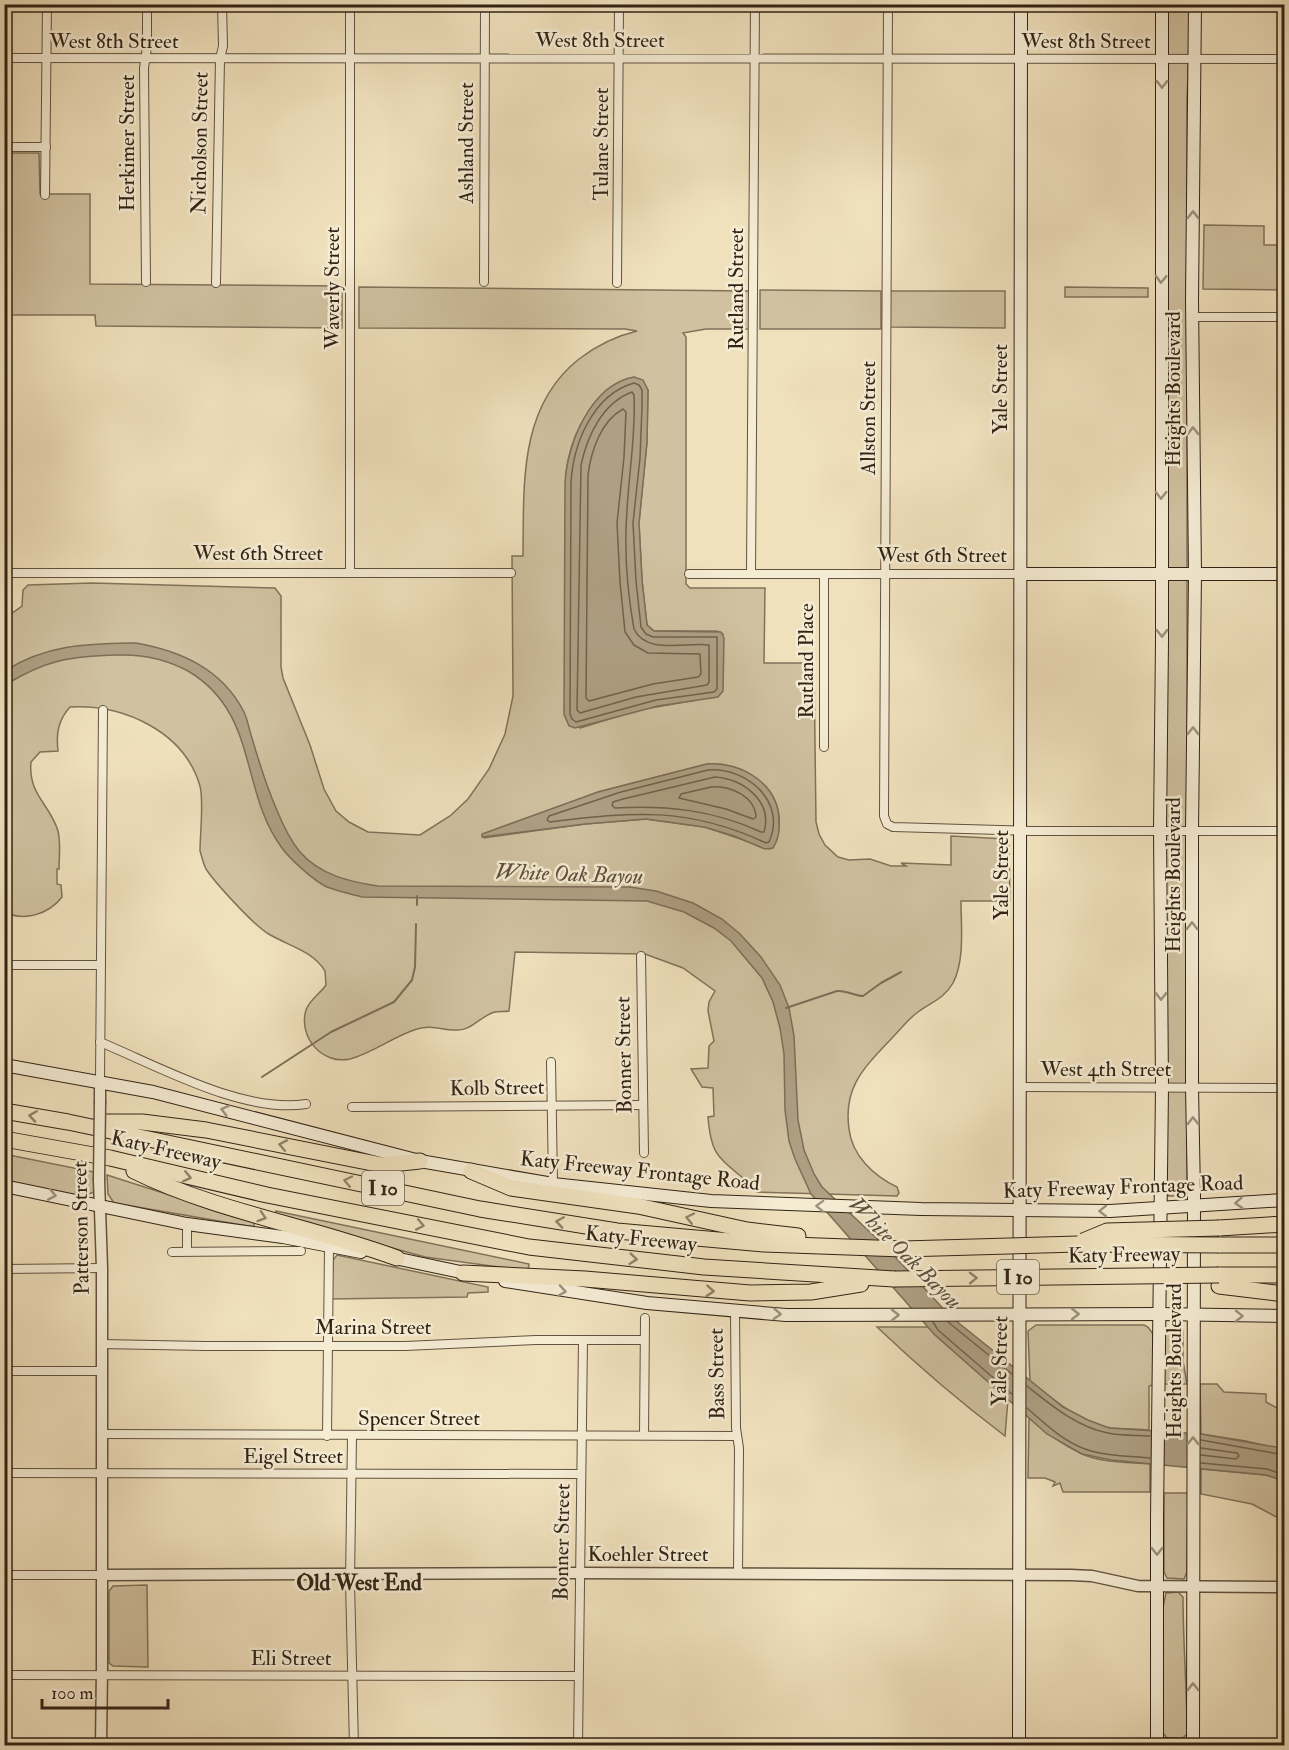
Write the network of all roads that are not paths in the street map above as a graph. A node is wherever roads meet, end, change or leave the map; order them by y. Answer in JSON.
{"nodes":[{"id":1,"x":47,"y":4,"type":"edge"},
{"id":2,"x":147,"y":4,"type":"edge"},
{"id":3,"x":222,"y":4,"type":"edge"},
{"id":4,"x":350,"y":4,"type":"edge"},
{"id":5,"x":485,"y":4,"type":"edge"},
{"id":6,"x":619,"y":4,"type":"edge"},
{"id":7,"x":754,"y":4,"type":"edge"},
{"id":8,"x":888,"y":4,"type":"edge"},
{"id":9,"x":1021,"y":4,"type":"edge"},
{"id":10,"x":1162,"y":4,"type":"edge"},
{"id":11,"x":1195,"y":4,"type":"edge"},
{"id":12,"x":4,"y":58,"type":"edge"},
{"id":13,"x":350,"y":58,"type":"junction"},
{"id":14,"x":619,"y":58,"type":"junction"},
{"id":15,"x":754,"y":58,"type":"junction"},
{"id":16,"x":47,"y":59,"type":"junction"},
{"id":17,"x":146,"y":59,"type":"junction"},
{"id":18,"x":220,"y":59,"type":"junction"},
{"id":19,"x":484,"y":59,"type":"junction"},
{"id":20,"x":888,"y":59,"type":"junction"},
{"id":21,"x":1020,"y":59,"type":"junction"},
{"id":22,"x":1284,"y":59,"type":"edge"},
{"id":23,"x":1162,"y":60,"type":"junction"},
{"id":24,"x":1195,"y":60,"type":"junction"},
{"id":25,"x":4,"y":147,"type":"edge"},
{"id":26,"x":46,"y":147,"type":"junction"},
{"id":27,"x":45,"y":195,"type":"dead end"},
{"id":28,"x":146,"y":282,"type":"dead end"},
{"id":29,"x":484,"y":282,"type":"dead end"},
{"id":30,"x":216,"y":283,"type":"dead end"},
{"id":31,"x":617,"y":283,"type":"dead end"},
{"id":32,"x":1193,"y":317,"type":"junction"},
{"id":33,"x":1284,"y":317,"type":"edge"},
{"id":34,"x":350,"y":572,"type":"junction"},
{"id":35,"x":4,"y":573,"type":"edge"},
{"id":36,"x":511,"y":573,"type":"dead end"},
{"id":37,"x":689,"y":574,"type":"dead end"},
{"id":38,"x":751,"y":574,"type":"junction"},
{"id":39,"x":886,"y":574,"type":"junction"},
{"id":40,"x":1020,"y":574,"type":"junction"},
{"id":41,"x":1160,"y":574,"type":"junction"},
{"id":42,"x":1195,"y":574,"type":"junction"},
{"id":43,"x":1284,"y":574,"type":"edge"},
{"id":44,"x":824,"y":575,"type":"junction"},
{"id":45,"x":103,"y":710,"type":"dead end"},
{"id":46,"x":824,"y":747,"type":"dead end"},
{"id":47,"x":1020,"y":829,"type":"junction"},
{"id":48,"x":1160,"y":830,"type":"junction"},
{"id":49,"x":1192,"y":830,"type":"junction"},
{"id":50,"x":1284,"y":831,"type":"edge"},
{"id":51,"x":641,"y":956,"type":"dead end"},
{"id":52,"x":4,"y":965,"type":"edge"},
{"id":53,"x":101,"y":965,"type":"junction"},
{"id":54,"x":100,"y":1042,"type":"junction"},
{"id":55,"x":551,"y":1062,"type":"dead end"},
{"id":56,"x":4,"y":1065,"type":"edge"},
{"id":57,"x":100,"y":1081,"type":"junction"},
{"id":58,"x":1162,"y":1087,"type":"junction"},
{"id":59,"x":1192,"y":1087,"type":"junction"},
{"id":60,"x":1021,"y":1088,"type":"junction"},
{"id":61,"x":1284,"y":1088,"type":"edge"},
{"id":62,"x":306,"y":1104,"type":"dead end"},
{"id":63,"x":552,"y":1105,"type":"junction"},
{"id":64,"x":643,"y":1105,"type":"junction"},
{"id":65,"x":352,"y":1107,"type":"dead end"},
{"id":66,"x":4,"y":1112,"type":"edge"},
{"id":67,"x":68,"y":1122,"type":"junction"},
{"id":68,"x":4,"y":1139,"type":"edge"},
{"id":69,"x":644,"y":1153,"type":"dead end"},
{"id":70,"x":110,"y":1158,"type":"junction"},
{"id":71,"x":420,"y":1161,"type":"junction"},
{"id":72,"x":471,"y":1171,"type":"junction"},
{"id":73,"x":553,"y":1184,"type":"junction"},
{"id":74,"x":4,"y":1186,"type":"edge"},
{"id":75,"x":1284,"y":1200,"type":"edge"},
{"id":76,"x":99,"y":1204,"type":"junction"},
{"id":77,"x":1194,"y":1206,"type":"junction"},
{"id":78,"x":1161,"y":1207,"type":"junction"},
{"id":79,"x":1020,"y":1211,"type":"junction"},
{"id":80,"x":187,"y":1224,"type":"junction"},
{"id":81,"x":1284,"y":1224,"type":"edge"},
{"id":82,"x":1078,"y":1244,"type":"junction"},
{"id":83,"x":1284,"y":1245,"type":"edge"},
{"id":84,"x":329,"y":1246,"type":"junction"},
{"id":85,"x":903,"y":1249,"type":"junction"},
{"id":86,"x":172,"y":1251,"type":"dead end"},
{"id":87,"x":187,"y":1251,"type":"junction"},
{"id":88,"x":301,"y":1251,"type":"dead end"},
{"id":89,"x":397,"y":1258,"type":"junction"},
{"id":90,"x":102,"y":1268,"type":"junction"},
{"id":91,"x":4,"y":1269,"type":"edge"},
{"id":92,"x":463,"y":1273,"type":"junction"},
{"id":93,"x":1284,"y":1275,"type":"edge"},
{"id":94,"x":894,"y":1279,"type":"junction"},
{"id":95,"x":1219,"y":1281,"type":"junction"},
{"id":96,"x":1284,"y":1294,"type":"edge"},
{"id":97,"x":735,"y":1312,"type":"junction"},
{"id":98,"x":1020,"y":1314,"type":"junction"},
{"id":99,"x":1159,"y":1314,"type":"junction"},
{"id":100,"x":1192,"y":1315,"type":"junction"},
{"id":101,"x":1284,"y":1316,"type":"edge"},
{"id":102,"x":645,"y":1318,"type":"dead end"},
{"id":103,"x":583,"y":1340,"type":"junction"},
{"id":104,"x":644,"y":1340,"type":"junction"},
{"id":105,"x":101,"y":1344,"type":"junction"},
{"id":106,"x":327,"y":1345,"type":"junction"},
{"id":107,"x":4,"y":1371,"type":"edge"},
{"id":108,"x":102,"y":1371,"type":"junction"},
{"id":109,"x":102,"y":1434,"type":"junction"},
{"id":110,"x":582,"y":1435,"type":"junction"},
{"id":111,"x":644,"y":1435,"type":"junction"},
{"id":112,"x":327,"y":1436,"type":"junction"},
{"id":113,"x":352,"y":1436,"type":"junction"},
{"id":114,"x":737,"y":1436,"type":"junction"},
{"id":115,"x":4,"y":1473,"type":"edge"},
{"id":116,"x":102,"y":1474,"type":"junction"},
{"id":117,"x":352,"y":1474,"type":"junction"},
{"id":118,"x":581,"y":1474,"type":"junction"},
{"id":119,"x":580,"y":1574,"type":"junction"},
{"id":120,"x":738,"y":1574,"type":"junction"},
{"id":121,"x":4,"y":1575,"type":"edge"},
{"id":122,"x":102,"y":1575,"type":"junction"},
{"id":123,"x":350,"y":1576,"type":"junction"},
{"id":124,"x":1020,"y":1576,"type":"junction"},
{"id":125,"x":1157,"y":1586,"type":"junction"},
{"id":126,"x":1193,"y":1587,"type":"junction"},
{"id":127,"x":1284,"y":1587,"type":"edge"},
{"id":128,"x":4,"y":1675,"type":"edge"},
{"id":129,"x":102,"y":1675,"type":"junction"},
{"id":130,"x":350,"y":1676,"type":"junction"},
{"id":131,"x":578,"y":1676,"type":"junction"},
{"id":132,"x":100,"y":1744,"type":"edge"},
{"id":133,"x":353,"y":1744,"type":"edge"},
{"id":134,"x":578,"y":1744,"type":"edge"},
{"id":135,"x":1157,"y":1745,"type":"edge"},
{"id":136,"x":1193,"y":1745,"type":"edge"},
{"id":137,"x":1020,"y":1746,"type":"edge"}],
"edges":[{"from":1,"to":16,"type":"street"},
{"from":2,"to":17,"type":"street","name":"Herkimer Street"},
{"from":3,"to":18,"type":"street","name":"Nicholson Street"},
{"from":4,"to":13,"type":"street","name":"Waverly Street"},
{"from":5,"to":19,"type":"street","name":"Ashland Street"},
{"from":6,"to":14,"type":"street","name":"Tulane Street"},
{"from":7,"to":15,"type":"street","name":"Rutland Street"},
{"from":8,"to":20,"type":"street","name":"Allston Street"},
{"from":9,"to":21,"type":"main road","name":"Yale Street"},
{"from":10,"to":23,"type":"main road","name":"Heights Boulevard"},
{"from":11,"to":24,"type":"main road","name":"Heights Boulevard"},
{"from":12,"to":16,"type":"street","name":"West 8th Street"},
{"from":13,"to":18,"type":"street","name":"West 8th Street"},
{"from":13,"to":19,"type":"street","name":"West 8th Street"},
{"from":13,"to":34,"type":"street","name":"Waverly Street"},
{"from":14,"to":15,"type":"street","name":"West 8th Street"},
{"from":14,"to":19,"type":"street","name":"West 8th Street"},
{"from":14,"to":31,"type":"street","name":"Tulane Street"},
{"from":15,"to":20,"type":"street","name":"West 8th Street"},
{"from":15,"to":38,"type":"street","name":"Rutland Street"},
{"from":16,"to":17,"type":"street","name":"West 8th Street"},
{"from":16,"to":26,"type":"street"},
{"from":17,"to":18,"type":"street","name":"West 8th Street"},
{"from":17,"to":28,"type":"street","name":"Herkimer Street"},
{"from":18,"to":30,"type":"street","name":"Nicholson Street"},
{"from":19,"to":29,"type":"street","name":"Ashland Street"},
{"from":20,"to":21,"type":"street","name":"West 8th Street"},
{"from":20,"to":39,"type":"street","name":"Allston Street"},
{"from":21,"to":23,"type":"street","name":"West 8th Street"},
{"from":21,"to":40,"type":"main road","name":"Yale Street"},
{"from":22,"to":24,"type":"street","name":"West 8th Street"},
{"from":23,"to":24,"type":"street","name":"West 8th Street"},
{"from":23,"to":41,"type":"main road","name":"Heights Boulevard","one_way":true},
{"from":32,"to":24,"type":"main road","name":"Heights Boulevard","one_way":true},
{"from":25,"to":26,"type":"street"},
{"from":26,"to":27,"type":"street"},
{"from":32,"to":33,"type":"street"},
{"from":42,"to":32,"type":"main road","name":"Heights Boulevard","one_way":true},
{"from":34,"to":35,"type":"street","name":"West 6th Street"},
{"from":34,"to":36,"type":"street","name":"West 6th Street"},
{"from":37,"to":38,"type":"street","name":"West 6th Street"},
{"from":38,"to":44,"type":"street","name":"West 6th Street"},
{"from":39,"to":40,"type":"street","name":"West 6th Street"},
{"from":39,"to":44,"type":"street","name":"West 6th Street"},
{"from":39,"to":47,"type":"street","name":"Allston Street"},
{"from":40,"to":41,"type":"main road","name":"West 6th Street"},
{"from":40,"to":47,"type":"main road","name":"Yale Street"},
{"from":41,"to":42,"type":"main road","name":"West 6th Street"},
{"from":41,"to":48,"type":"main road","name":"Heights Boulevard","one_way":true},
{"from":42,"to":43,"type":"main road","name":"West 6th Street"},
{"from":49,"to":42,"type":"main road","name":"Heights Boulevard","one_way":true},
{"from":44,"to":46,"type":"street","name":"Rutland Place"},
{"from":45,"to":53,"type":"street","name":"Patterson Street"},
{"from":47,"to":48,"type":"street"},
{"from":47,"to":60,"type":"main road","name":"Yale Street"},
{"from":48,"to":49,"type":"street"},
{"from":48,"to":58,"type":"main road","name":"Heights Boulevard","one_way":true},
{"from":49,"to":50,"type":"street"},
{"from":59,"to":49,"type":"main road","name":"Heights Boulevard","one_way":true},
{"from":51,"to":64,"type":"street","name":"Bonner Street"},
{"from":52,"to":53,"type":"street"},
{"from":53,"to":54,"type":"street","name":"Patterson Street"},
{"from":54,"to":57,"type":"street","name":"Patterson Street"},
{"from":54,"to":62,"type":"street"},
{"from":55,"to":63,"type":"street"},
{"from":56,"to":57,"type":"main road","name":"Katy Freeway Frontage Road"},
{"from":71,"to":57,"type":"main road","name":"Katy Freeway Frontage Road","one_way":true},
{"from":57,"to":76,"type":"street","name":"Patterson Street","bridge":true},
{"from":58,"to":59,"type":"street","name":"West 4th Street"},
{"from":58,"to":60,"type":"street","name":"West 4th Street"},
{"from":58,"to":78,"type":"main road","name":"Heights Boulevard"},
{"from":59,"to":61,"type":"street","name":"West 4th Street"},
{"from":77,"to":59,"type":"main road","name":"Heights Boulevard","one_way":true},
{"from":60,"to":79,"type":"main road","name":"Yale Street"},
{"from":63,"to":64,"type":"street","name":"Kolb Street"},
{"from":63,"to":65,"type":"street","name":"Kolb Street"},
{"from":63,"to":73,"type":"street"},
{"from":64,"to":69,"type":"street","name":"Bonner Street"},
{"from":67,"to":66,"type":"highway","name":"Katy Freeway","number":"I 10","one_way":true},
{"from":71,"to":67,"type":"highway","one_way":true},
{"from":85,"to":67,"type":"highway","name":"Katy Freeway","number":"I 10","one_way":true},
{"from":68,"to":70,"type":"highway","name":"Katy Freeway","number":"I 10"},
{"from":70,"to":89,"type":"highway","one_way":true},
{"from":70,"to":94,"type":"highway","name":"Katy Freeway","number":"I 10","one_way":true},
{"from":71,"to":72,"type":"main road","name":"Katy Freeway Frontage Road"},
{"from":72,"to":73,"type":"main road","name":"Katy Freeway Frontage Road"},
{"from":85,"to":72,"type":"highway","one_way":true},
{"from":79,"to":73,"type":"main road","name":"Katy Freeway Frontage Road","one_way":true},
{"from":74,"to":76,"type":"main road","one_way":true},
{"from":75,"to":77,"type":"main road","name":"Katy Freeway Frontage Road","one_way":true},
{"from":76,"to":80,"type":"main road"},
{"from":76,"to":90,"type":"street","name":"Patterson Street"},
{"from":77,"to":78,"type":"main road","name":"Katy Freeway Frontage Road"},
{"from":77,"to":100,"type":"main road","name":"Heights Boulevard"},
{"from":78,"to":79,"type":"main road","name":"Katy Freeway Frontage Road","one_way":true},
{"from":78,"to":99,"type":"main road","name":"Heights Boulevard"},
{"from":79,"to":98,"type":"main road","name":"Yale Street"},
{"from":80,"to":84,"type":"main road"},
{"from":80,"to":87,"type":"street"},
{"from":81,"to":82,"type":"highway","bridge":true},
{"from":82,"to":83,"type":"highway","name":"Katy Freeway","number":"I 10","bridge":true},
{"from":82,"to":85,"type":"highway","name":"Katy Freeway","number":"I 10","bridge":true},
{"from":84,"to":89,"type":"main road"},
{"from":84,"to":106,"type":"street"},
{"from":86,"to":87,"type":"street"},
{"from":87,"to":88,"type":"street"},
{"from":89,"to":92,"type":"main road"},
{"from":90,"to":91,"type":"street"},
{"from":90,"to":105,"type":"street","name":"Patterson Street"},
{"from":92,"to":94,"type":"highway","one_way":true},
{"from":92,"to":97,"type":"main road","one_way":true},
{"from":93,"to":95,"type":"highway"},
{"from":94,"to":95,"type":"highway","name":"Katy Freeway","number":"I 10","one_way":true,"bridge":true},
{"from":95,"to":96,"type":"highway"},
{"from":97,"to":98,"type":"main road","one_way":true},
{"from":97,"to":114,"type":"street","name":"Bass Street"},
{"from":98,"to":99,"type":"main road","one_way":true},
{"from":98,"to":124,"type":"main road","name":"Yale Street"},
{"from":99,"to":100,"type":"main road"},
{"from":99,"to":125,"type":"main road","name":"Heights Boulevard","one_way":true},
{"from":100,"to":101,"type":"main road","one_way":true},
{"from":126,"to":100,"type":"main road","name":"Heights Boulevard","one_way":true},
{"from":102,"to":104,"type":"street"},
{"from":103,"to":104,"type":"street","name":"Marina Street"},
{"from":103,"to":106,"type":"street","name":"Marina Street"},
{"from":103,"to":110,"type":"street","name":"Bonner Street"},
{"from":104,"to":111,"type":"street"},
{"from":105,"to":106,"type":"street","name":"Marina Street"},
{"from":105,"to":108,"type":"street","name":"Patterson Street"},
{"from":106,"to":112,"type":"street"},
{"from":107,"to":108,"type":"street"},
{"from":108,"to":109,"type":"street","name":"Patterson Street"},
{"from":109,"to":112,"type":"street","name":"Spencer Street"},
{"from":109,"to":116,"type":"street","name":"Patterson Street"},
{"from":110,"to":111,"type":"street","name":"Spencer Street"},
{"from":110,"to":113,"type":"street","name":"Spencer Street"},
{"from":110,"to":118,"type":"street","name":"Bonner Street"},
{"from":111,"to":114,"type":"street","name":"Spencer Street"},
{"from":112,"to":113,"type":"street","name":"Spencer Street"},
{"from":113,"to":117,"type":"street"},
{"from":114,"to":120,"type":"street","name":"Bass Street"},
{"from":115,"to":116,"type":"street","name":"Eigel Street"},
{"from":116,"to":117,"type":"street","name":"Eigel Street"},
{"from":116,"to":122,"type":"street","name":"Patterson Street"},
{"from":117,"to":118,"type":"street","name":"Eigel Street"},
{"from":117,"to":123,"type":"street"},
{"from":118,"to":119,"type":"street","name":"Bonner Street"},
{"from":119,"to":120,"type":"street","name":"Koehler Street"},
{"from":119,"to":123,"type":"street","name":"Koehler Street"},
{"from":119,"to":131,"type":"street","name":"Bonner Street"},
{"from":120,"to":124,"type":"street","name":"Koehler Street"},
{"from":121,"to":122,"type":"street"},
{"from":122,"to":123,"type":"street","name":"Koehler Street"},
{"from":122,"to":129,"type":"street","name":"Patterson Street"},
{"from":123,"to":130,"type":"street"},
{"from":124,"to":125,"type":"street","name":"Koehler Street"},
{"from":124,"to":137,"type":"main road","name":"Yale Street"},
{"from":125,"to":126,"type":"street","name":"Koehler Street"},
{"from":125,"to":135,"type":"main road","name":"Heights Boulevard"},
{"from":126,"to":127,"type":"street","name":"Koehler Street"},
{"from":136,"to":126,"type":"main road","name":"Heights Boulevard","one_way":true},
{"from":128,"to":129,"type":"street","name":"Eli Street"},
{"from":129,"to":130,"type":"street","name":"Eli Street"},
{"from":129,"to":132,"type":"street","name":"Patterson Street"},
{"from":130,"to":131,"type":"street","name":"Eli Street"},
{"from":130,"to":133,"type":"street"},
{"from":131,"to":134,"type":"street","name":"Bonner Street"},
{"from":132,"to":133,"type":"street"},
{"from":133,"to":134,"type":"street"},
{"from":135,"to":136,"type":"main road"}]}
